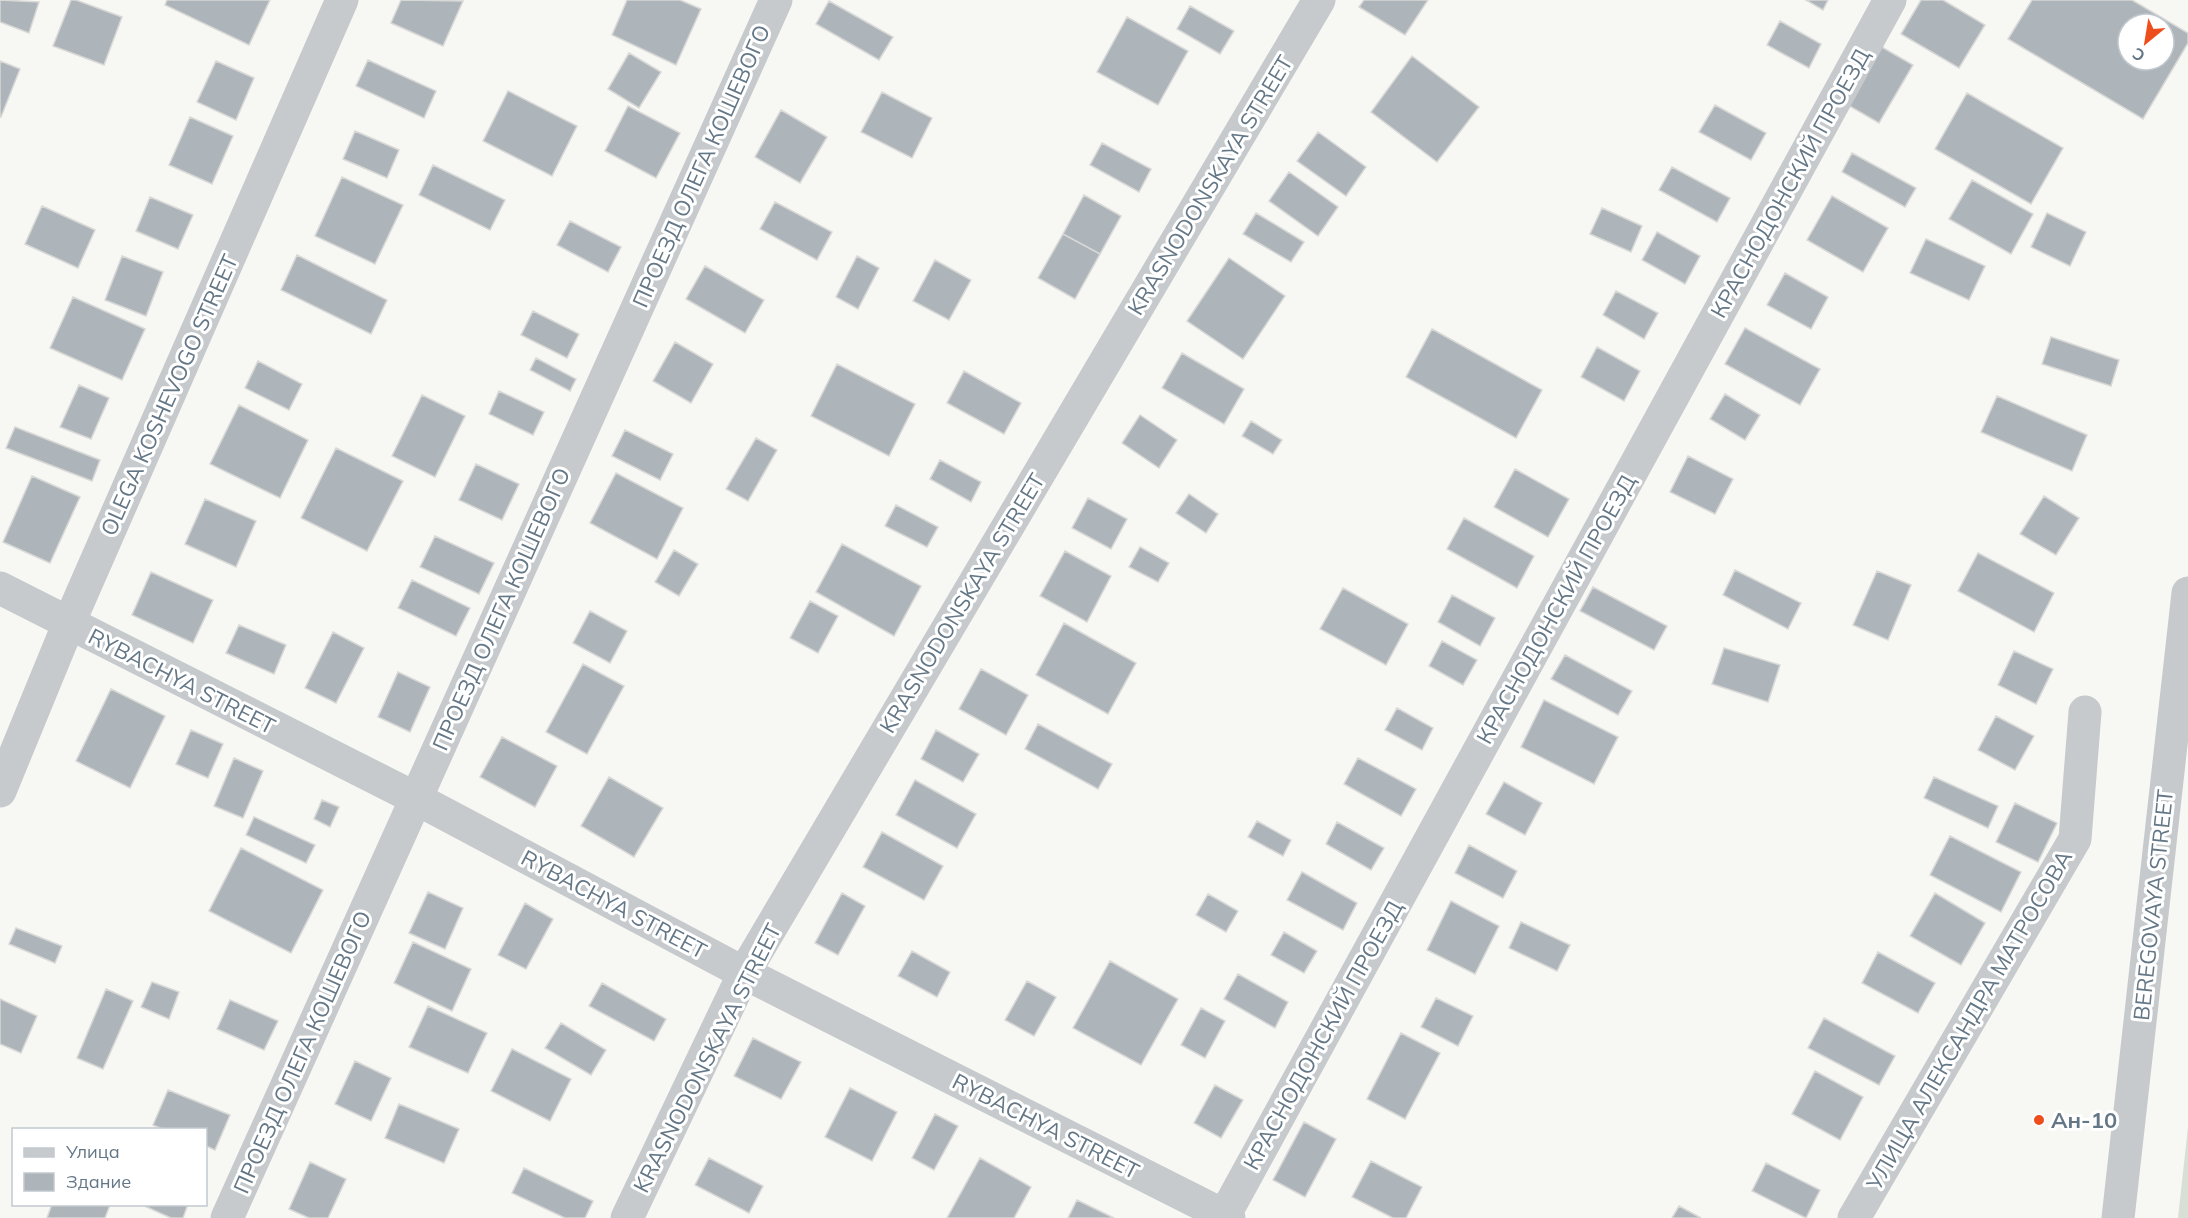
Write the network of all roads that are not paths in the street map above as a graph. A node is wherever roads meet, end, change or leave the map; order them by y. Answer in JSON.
{"nodes":[{"id":1,"x":342,"y":0,"type":"edge"},
{"id":2,"x":776,"y":0,"type":"edge"},
{"id":3,"x":1319,"y":0,"type":"edge"},
{"id":4,"x":1890,"y":0,"type":"edge"},
{"id":5,"x":0,"y":588,"type":"edge"},
{"id":6,"x":2188,"y":593,"type":"edge"},
{"id":7,"x":69,"y":623,"type":"junction"},
{"id":8,"x":2085,"y":712,"type":"dead end"},
{"id":9,"x":0,"y":791,"type":"edge"},
{"id":10,"x":415,"y":798,"type":"junction"},
{"id":11,"x":744,"y":974,"type":"junction"},
{"id":12,"x":1225,"y":1217,"type":"edge"},
{"id":13,"x":227,"y":1218,"type":"edge"},
{"id":14,"x":627,"y":1218,"type":"edge"},
{"id":15,"x":1854,"y":1218,"type":"edge"},
{"id":16,"x":2118,"y":1218,"type":"edge"}],
"edges":[{"from":1,"to":7,"type":"street","name":"OLEGA KOSHEVOGO STREET"},
{"from":2,"to":10,"type":"street","name":"ПРОЕЗД ОЛЕГА КОШЕВОГО"},
{"from":3,"to":11,"type":"street","name":"KRASNODONSKAYA STREET"},
{"from":4,"to":12,"type":"street","name":"КРАСНОДОНСКИЙ ПРОЕЗД"},
{"from":5,"to":7,"type":"street","name":"RYBACHYA STREET"},
{"from":6,"to":16,"type":"street","name":"BEREGOVAYA STREET"},
{"from":7,"to":9,"type":"street","name":"OLEGA KOSHEVOGO STREET"},
{"from":7,"to":10,"type":"street","name":"RYBACHYA STREET"},
{"from":8,"to":15,"type":"street","name":"УЛИЦА АЛЕКСАНДРА МАТРОСОВА"},
{"from":10,"to":11,"type":"street","name":"RYBACHYA STREET"},
{"from":10,"to":13,"type":"street","name":"ПРОЕЗД ОЛЕГА КОШЕВОГО"},
{"from":11,"to":12,"type":"street","name":"RYBACHYA STREET"},
{"from":11,"to":14,"type":"street","name":"KRASNODONSKAYA STREET"}]}
